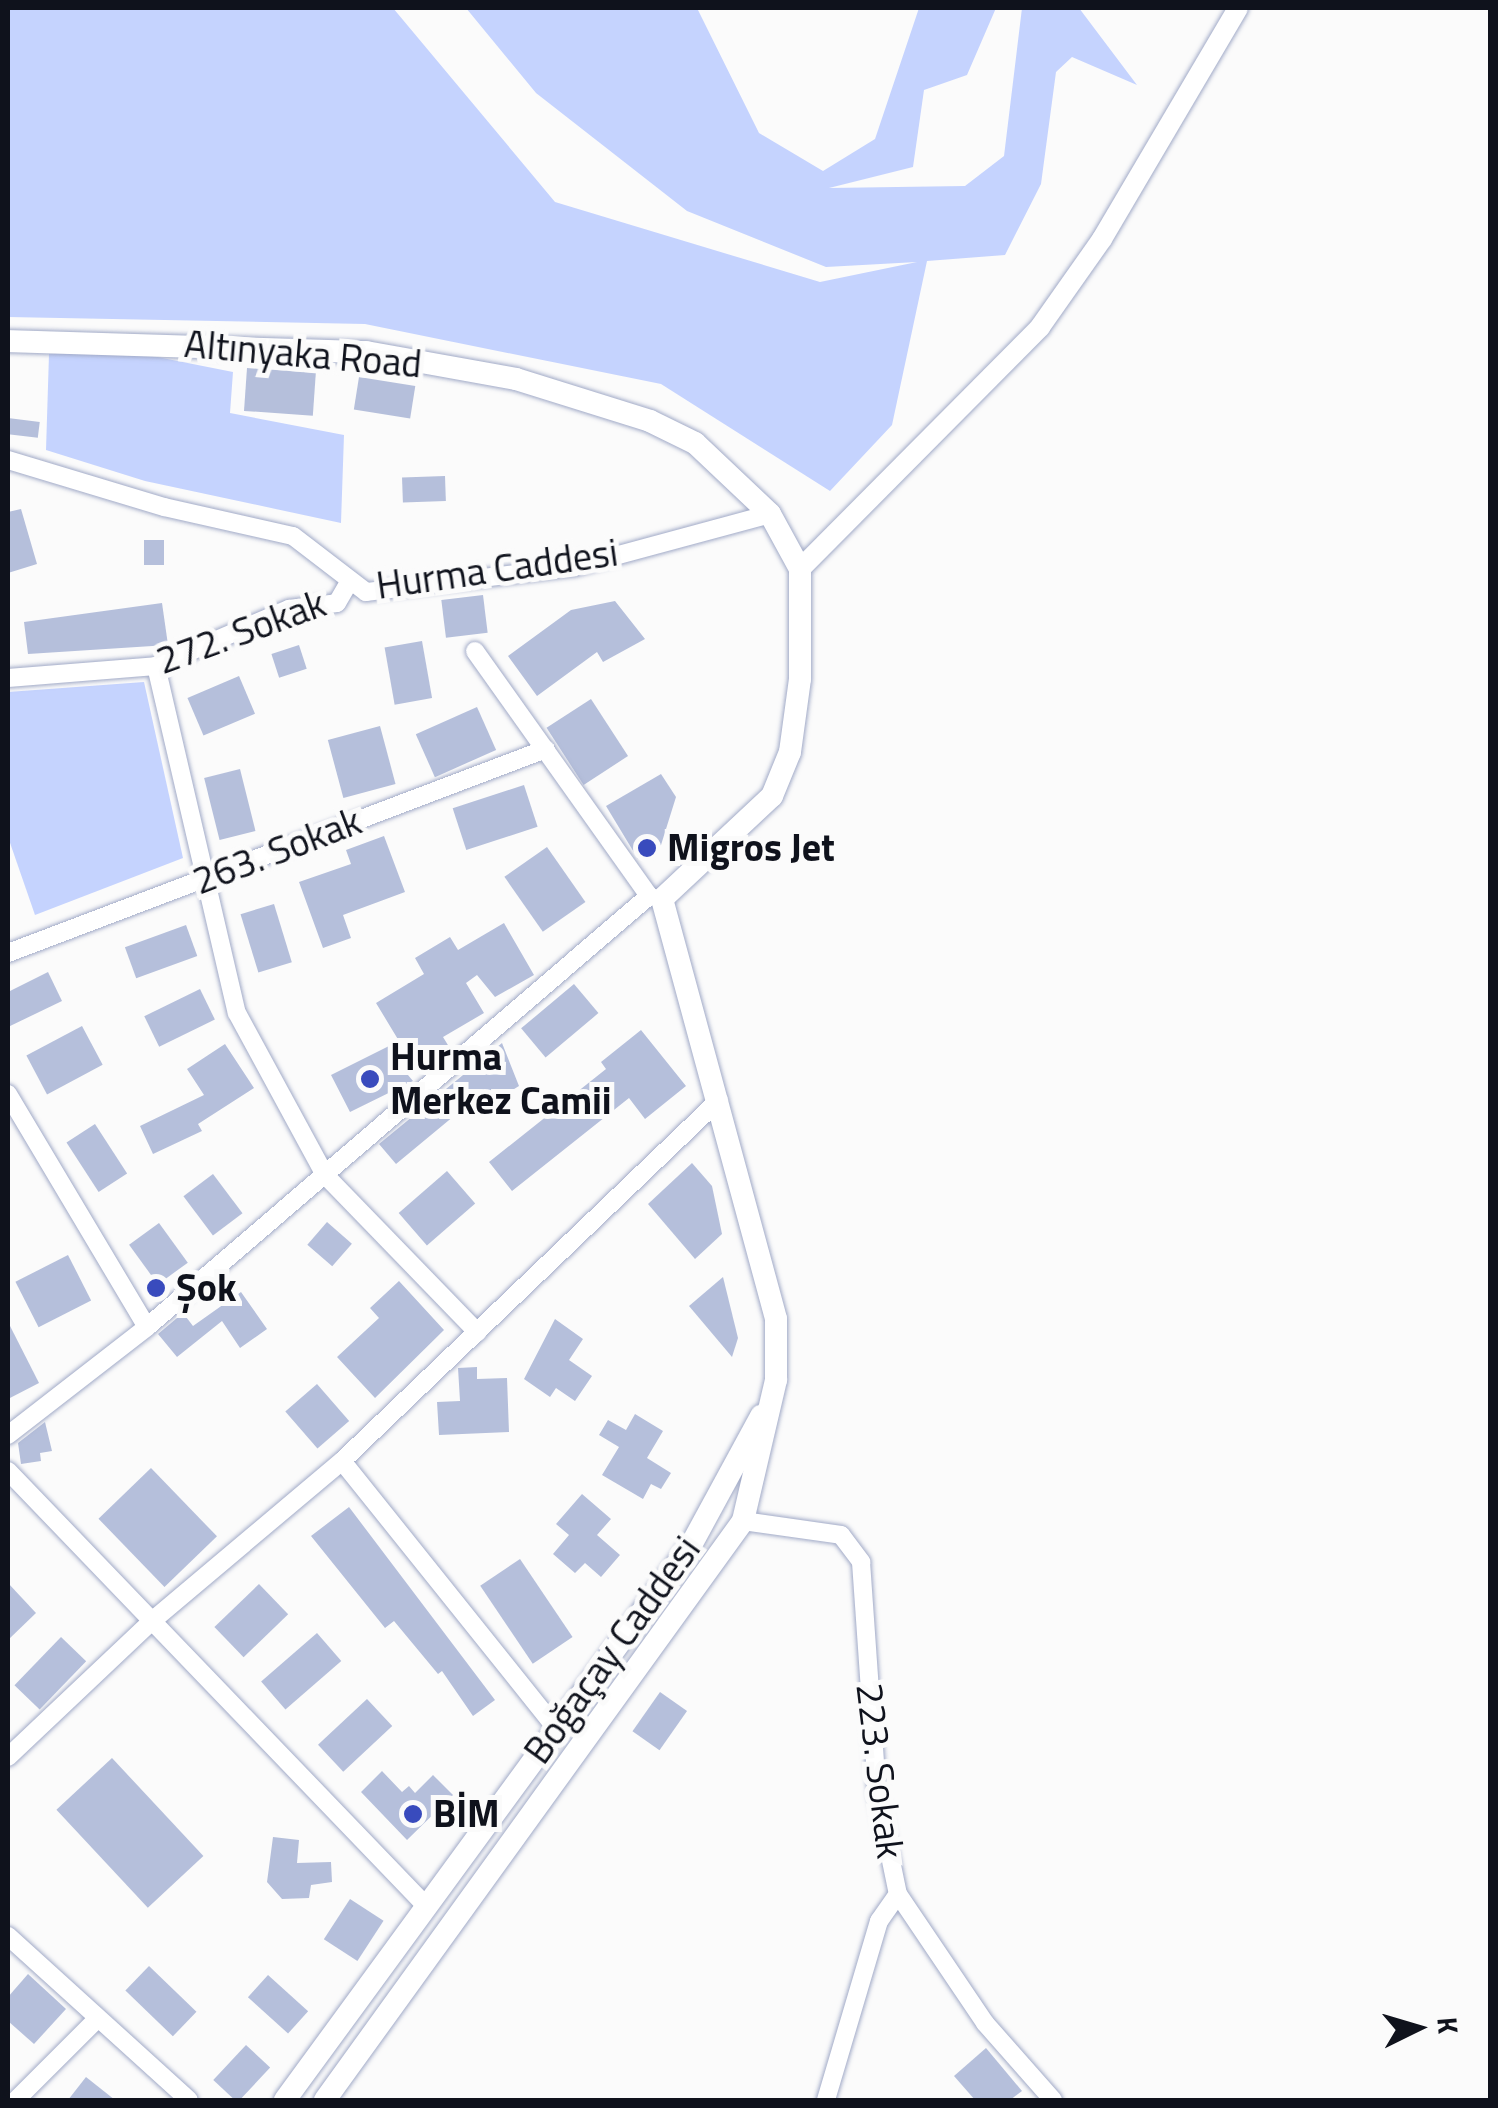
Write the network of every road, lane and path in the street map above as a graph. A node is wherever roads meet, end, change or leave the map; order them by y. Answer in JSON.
{"nodes":[{"id":1,"x":1238,"y":8,"type":"edge"},
{"id":2,"x":8,"y":342,"type":"edge"},
{"id":3,"x":8,"y":460,"type":"edge"},
{"id":4,"x":770,"y":514,"type":"junction"},
{"id":5,"x":800,"y":568,"type":"junction"},
{"id":6,"x":348,"y":584,"type":"junction"},
{"id":7,"x":475,"y":651,"type":"dead end"},
{"id":8,"x":156,"y":666,"type":"junction"},
{"id":9,"x":8,"y":678,"type":"edge"},
{"id":10,"x":546,"y":749,"type":"junction"},
{"id":11,"x":204,"y":878,"type":"junction"},
{"id":12,"x":656,"y":898,"type":"junction"},
{"id":13,"x":8,"y":953,"type":"edge"},
{"id":14,"x":8,"y":1094,"type":"edge"},
{"id":15,"x":719,"y":1100,"type":"junction"},
{"id":16,"x":325,"y":1175,"type":"junction"},
{"id":17,"x":147,"y":1327,"type":"junction"},
{"id":18,"x":477,"y":1332,"type":"junction"},
{"id":19,"x":776,"y":1380,"type":"junction"},
{"id":20,"x":8,"y":1435,"type":"edge"},
{"id":21,"x":342,"y":1461,"type":"junction"},
{"id":22,"x":8,"y":1472,"type":"edge"},
{"id":23,"x":744,"y":1521,"type":"junction"},
{"id":24,"x":152,"y":1621,"type":"junction"},
{"id":25,"x":555,"y":1727,"type":"junction"},
{"id":26,"x":8,"y":1757,"type":"edge"},
{"id":27,"x":898,"y":1894,"type":"junction"},
{"id":28,"x":425,"y":1905,"type":"junction"},
{"id":29,"x":8,"y":1936,"type":"edge"},
{"id":30,"x":96,"y":2021,"type":"junction"},
{"id":31,"x":16,"y":2100,"type":"edge"},
{"id":32,"x":189,"y":2100,"type":"edge"},
{"id":33,"x":285,"y":2100,"type":"edge"},
{"id":34,"x":325,"y":2100,"type":"edge"},
{"id":35,"x":826,"y":2100,"type":"edge"},
{"id":36,"x":1053,"y":2100,"type":"edge"}],
"edges":[{"from":1,"to":5,"type":"street"},
{"from":2,"to":4,"type":"main road","name":"Altınyaka Road"},
{"from":3,"to":6,"type":"street","name":"Hurma Caddesi"},
{"from":4,"to":5,"type":"main road","name":"Altınyaka Road"},
{"from":4,"to":6,"type":"street","name":"Hurma Caddesi"},
{"from":5,"to":12,"type":"main road","name":"Altınyaka Road"},
{"from":6,"to":8,"type":"street","name":"272. Sokak"},
{"from":7,"to":10,"type":"street"},
{"from":8,"to":9,"type":"street","name":"272. Sokak"},
{"from":8,"to":11,"type":"street"},
{"from":10,"to":11,"type":"street","name":"263. Sokak"},
{"from":10,"to":12,"type":"street"},
{"from":11,"to":13,"type":"street","name":"263. Sokak"},
{"from":11,"to":16,"type":"street"},
{"from":12,"to":15,"type":"main road","name":"Boğaçay Caddesi"},
{"from":12,"to":16,"type":"street"},
{"from":14,"to":17,"type":"street"},
{"from":15,"to":18,"type":"street"},
{"from":15,"to":19,"type":"main road","name":"Boğaçay Caddesi"},
{"from":16,"to":17,"type":"street"},
{"from":16,"to":18,"type":"street"},
{"from":17,"to":20,"type":"street"},
{"from":18,"to":21,"type":"street"},
{"from":19,"to":23,"type":"main road","name":"Boğaçay Caddesi"},
{"from":19,"to":25,"type":"main road","name":"Boğaçay Caddesi"},
{"from":21,"to":24,"type":"street"},
{"from":21,"to":25,"type":"street"},
{"from":22,"to":24,"type":"street"},
{"from":23,"to":27,"type":"street","name":"223. Sokak"},
{"from":23,"to":34,"type":"main road","name":"Boğaçay Caddesi"},
{"from":24,"to":26,"type":"street"},
{"from":24,"to":28,"type":"street"},
{"from":25,"to":28,"type":"main road","name":"Boğaçay Caddesi"},
{"from":27,"to":35,"type":"street","name":"223. Sokak"},
{"from":27,"to":36,"type":"street"},
{"from":28,"to":33,"type":"main road","name":"Boğaçay Caddesi"},
{"from":29,"to":30,"type":"street"},
{"from":30,"to":31,"type":"street"},
{"from":30,"to":32,"type":"street"}]}
